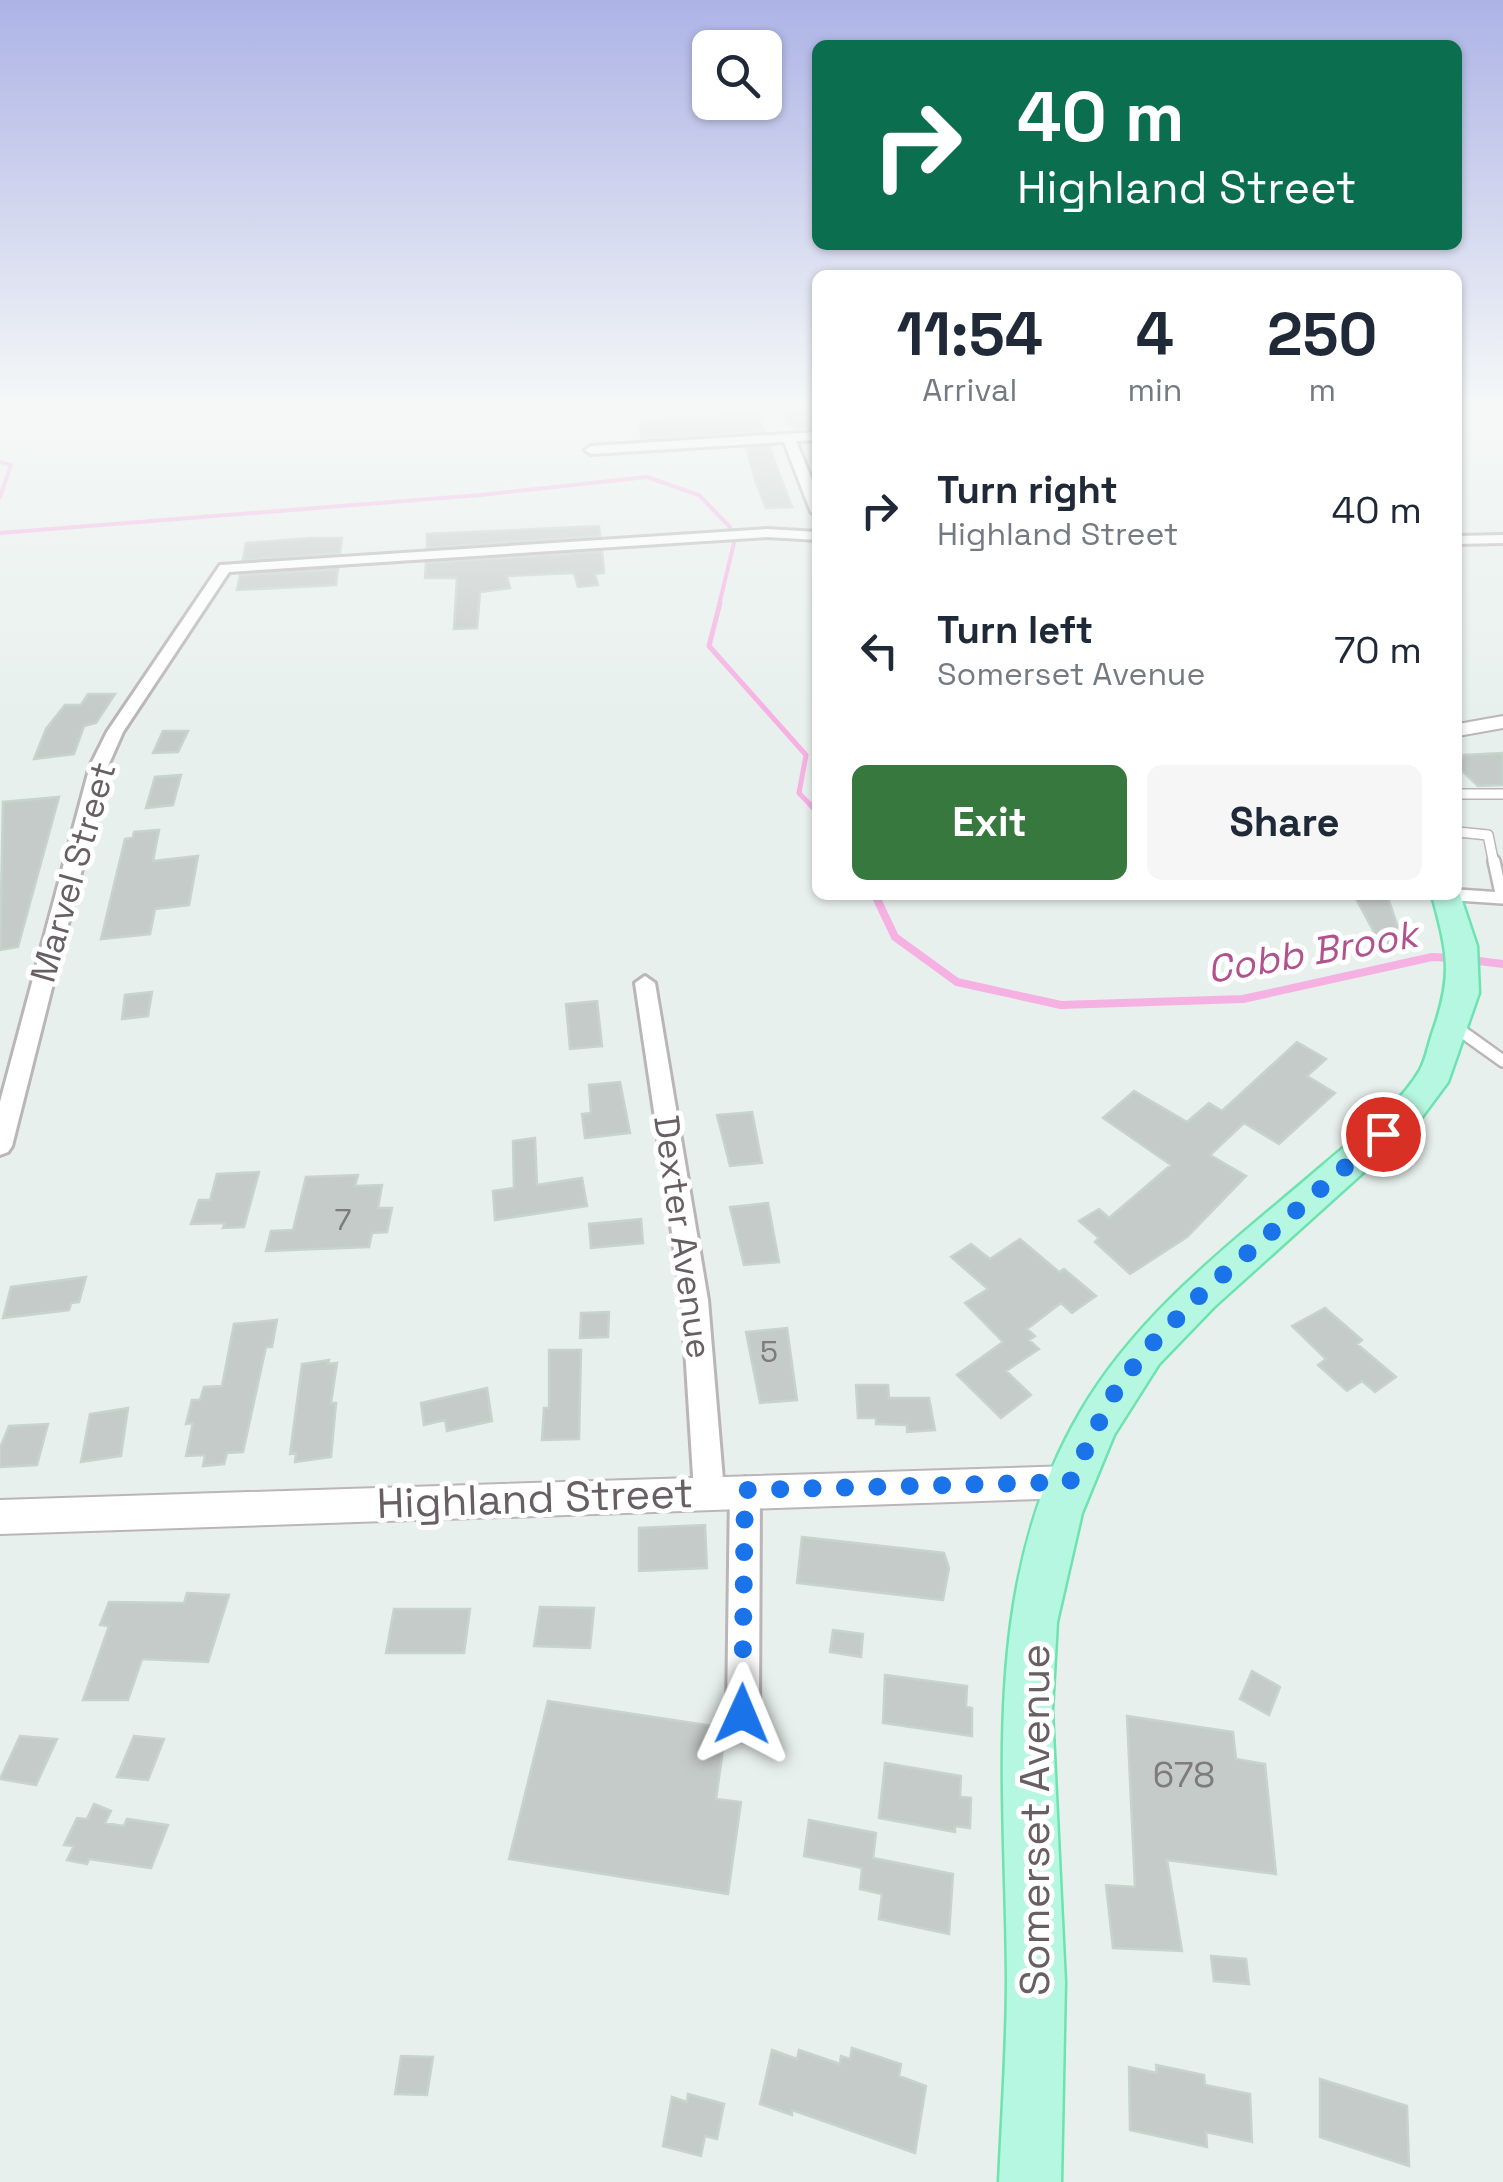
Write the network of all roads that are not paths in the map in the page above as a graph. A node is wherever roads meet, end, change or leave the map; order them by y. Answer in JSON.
{"nodes":[{"id":1,"x":812,"y":536,"type":"edge"},
{"id":2,"x":1503,"y":539,"type":"edge"},
{"id":3,"x":1462,"y":540,"type":"edge"},
{"id":4,"x":1503,"y":722,"type":"edge"},
{"id":5,"x":1462,"y":729,"type":"edge"},
{"id":6,"x":1462,"y":794,"type":"edge"},
{"id":7,"x":1503,"y":794,"type":"edge"},
{"id":8,"x":1462,"y":832,"type":"edge"},
{"id":9,"x":1462,"y":895,"type":"edge"},
{"id":10,"x":1448,"y":900,"type":"edge"},
{"id":11,"x":645,"y":983,"type":"dead end"},
{"id":12,"x":1454,"y":1026,"type":"junction"},
{"id":13,"x":1503,"y":1060,"type":"edge"},
{"id":14,"x":0,"y":1146,"type":"edge"},
{"id":15,"x":1070,"y":1482,"type":"junction"},
{"id":16,"x":745,"y":1490,"type":"junction"},
{"id":17,"x":709,"y":1492,"type":"junction"},
{"id":18,"x":0,"y":1517,"type":"edge"},
{"id":19,"x":742,"y":1714,"type":"dead end"},
{"id":20,"x":1030,"y":2182,"type":"edge"}],
"edges":[{"from":1,"to":14,"type":"street","name":"Marvel Street"},
{"from":2,"to":3,"type":"street"},
{"from":4,"to":5,"type":"street"},
{"from":6,"to":7,"type":"lane"},
{"from":8,"to":9,"type":"lane"},
{"from":10,"to":12,"type":"main road","name":"Somerset Avenue"},
{"from":11,"to":17,"type":"street","name":"Dexter Avenue"},
{"from":12,"to":13,"type":"lane"},
{"from":12,"to":15,"type":"main road","name":"Somerset Avenue"},
{"from":15,"to":16,"type":"street","name":"Highland Street"},
{"from":15,"to":20,"type":"main road","name":"Somerset Avenue"},
{"from":16,"to":17,"type":"street","name":"Highland Street"},
{"from":16,"to":19,"type":"street"},
{"from":17,"to":18,"type":"street","name":"Highland Street"}]}
